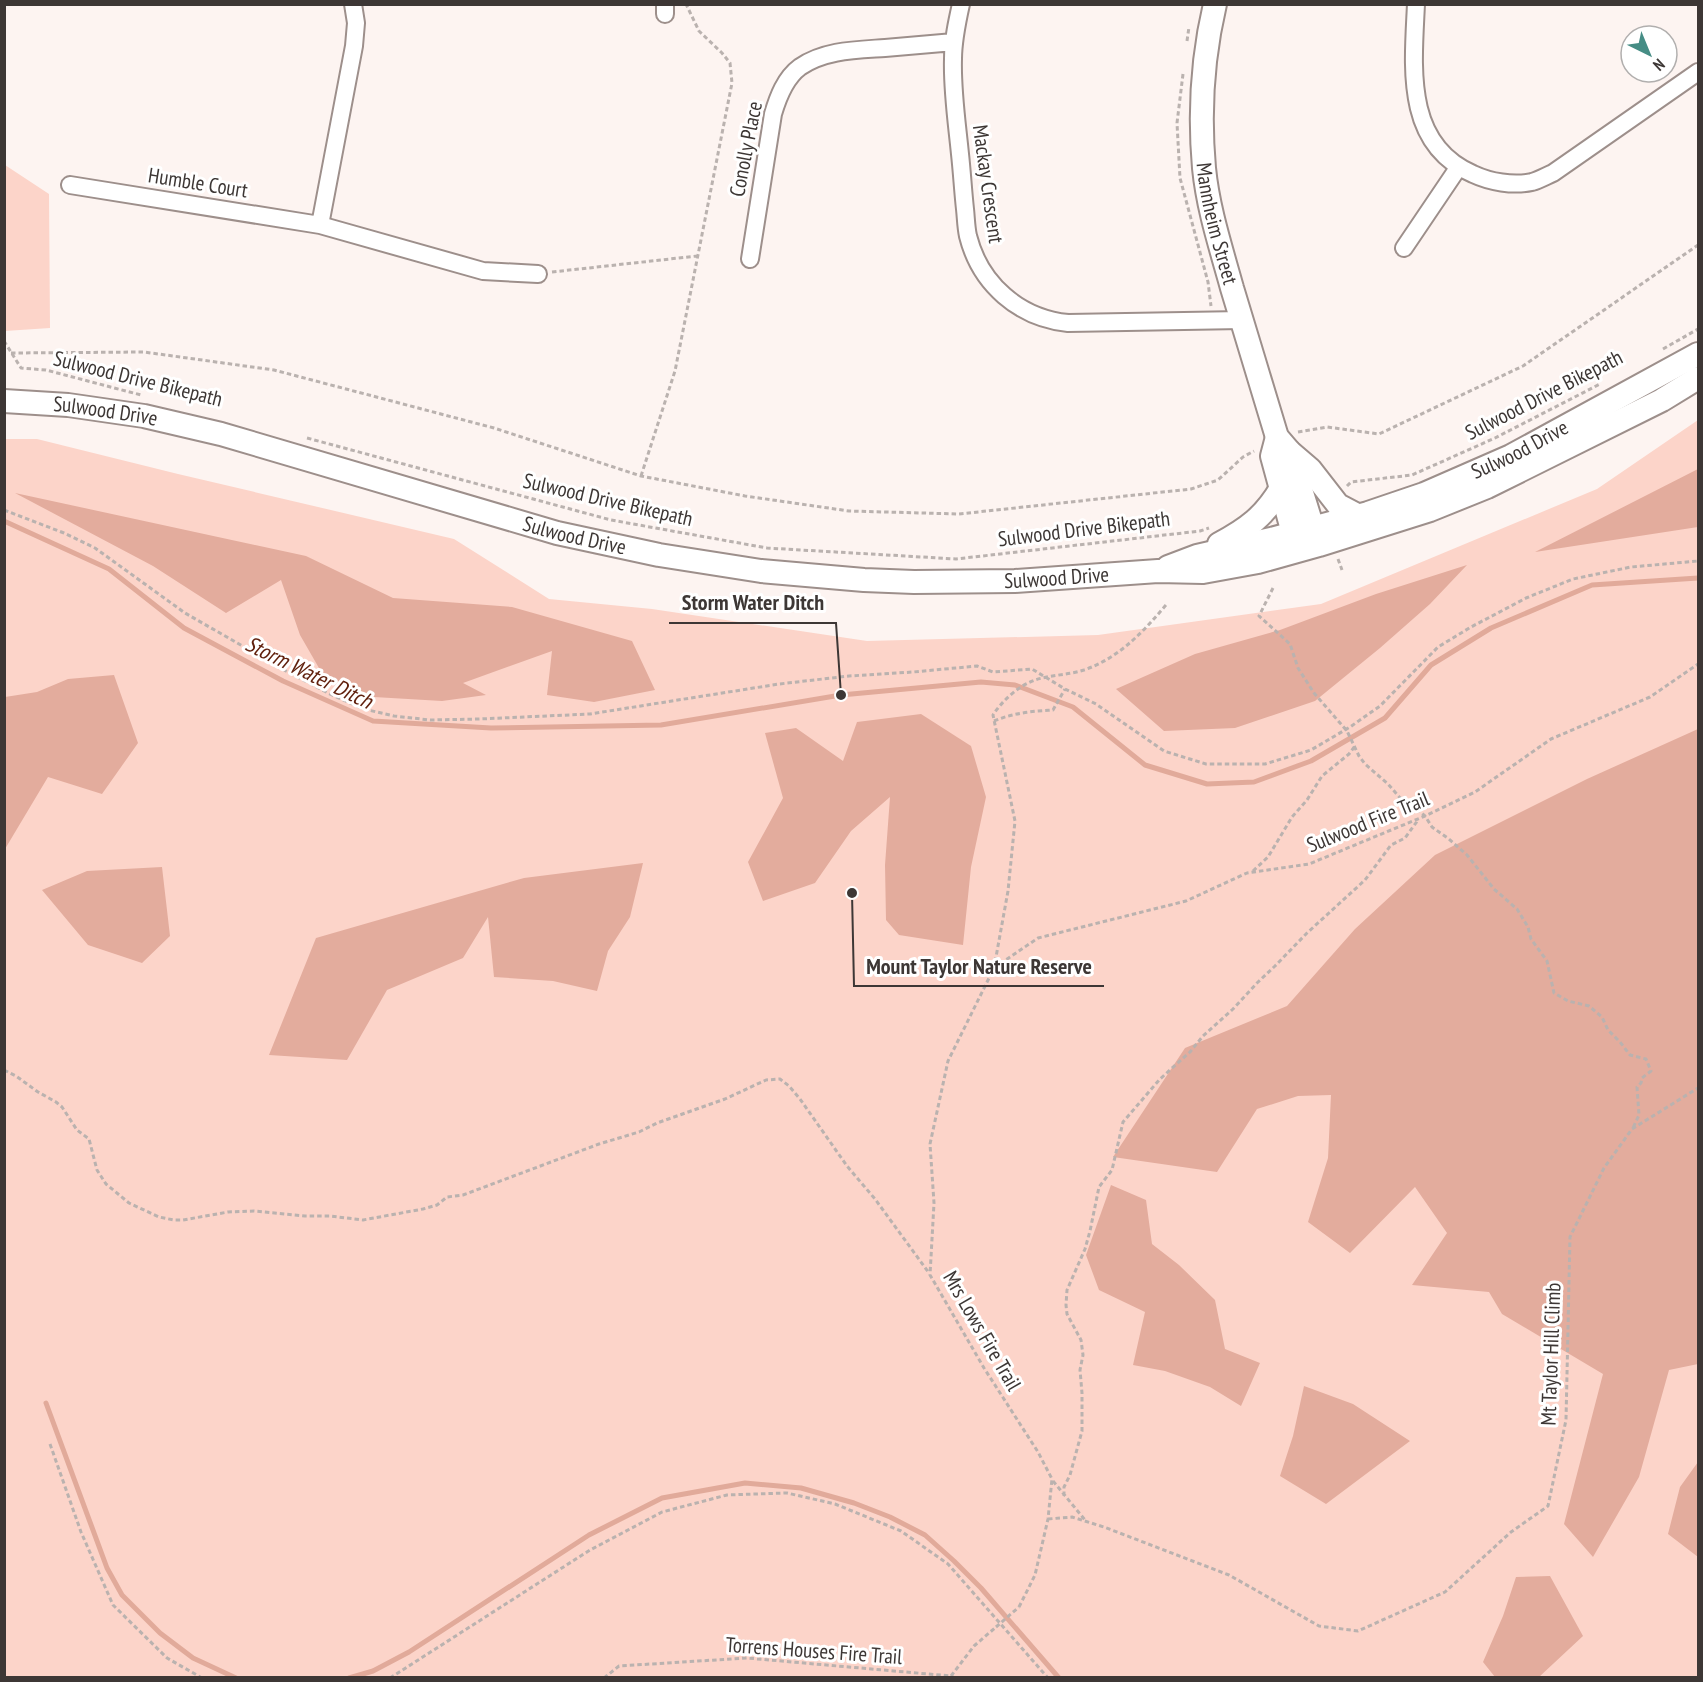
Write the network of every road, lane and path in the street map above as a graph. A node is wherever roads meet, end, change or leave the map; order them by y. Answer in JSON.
{"nodes":[{"id":1,"x":353,"y":4,"type":"edge"},
{"id":2,"x":686,"y":4,"type":"edge"},
{"id":3,"x":960,"y":4,"type":"edge"},
{"id":4,"x":1215,"y":4,"type":"edge"},
{"id":5,"x":1416,"y":4,"type":"edge"},
{"id":6,"x":954,"y":42,"type":"junction"},
{"id":7,"x":1698,"y":72,"type":"edge"},
{"id":8,"x":1458,"y":168,"type":"junction"},
{"id":9,"x":70,"y":185,"type":"dead end"},
{"id":10,"x":320,"y":225,"type":"junction"},
{"id":11,"x":1698,"y":245,"type":"edge"},
{"id":12,"x":1404,"y":248,"type":"dead end"},
{"id":13,"x":698,"y":256,"type":"junction"},
{"id":14,"x":750,"y":259,"type":"dead end"},
{"id":15,"x":538,"y":274,"type":"joint"},
{"id":16,"x":1242,"y":320,"type":"junction"},
{"id":17,"x":1698,"y":329,"type":"edge"},
{"id":18,"x":4,"y":340,"type":"edge"},
{"id":19,"x":11,"y":353,"type":"junction"},
{"id":20,"x":1657,"y":353,"type":"dead end"},
{"id":21,"x":1698,"y":354,"type":"edge"},
{"id":22,"x":1698,"y":378,"type":"edge"},
{"id":23,"x":1606,"y":381,"type":"dead end"},
{"id":24,"x":150,"y":397,"type":"dead end"},
{"id":25,"x":4,"y":401,"type":"edge"},
{"id":26,"x":300,"y":436,"type":"dead end"},
{"id":27,"x":1283,"y":444,"type":"junction"},
{"id":28,"x":641,"y":476,"type":"junction"},
{"id":29,"x":1281,"y":488,"type":"junction"},
{"id":30,"x":1333,"y":499,"type":"junction"},
{"id":31,"x":4,"y":510,"type":"edge"},
{"id":32,"x":1357,"y":515,"type":"junction"},
{"id":33,"x":1211,"y":527,"type":"dead end"},
{"id":34,"x":1312,"y":542,"type":"junction"},
{"id":35,"x":1197,"y":556,"type":"junction"},
{"id":36,"x":1698,"y":561,"type":"edge"},
{"id":37,"x":1342,"y":570,"type":"dead end"},
{"id":38,"x":1158,"y":571,"type":"junction"},
{"id":39,"x":1273,"y":588,"type":"dead end"},
{"id":40,"x":1166,"y":605,"type":"dead end"},
{"id":41,"x":1698,"y":664,"type":"edge"},
{"id":42,"x":1047,"y":678,"type":"junction"},
{"id":43,"x":1064,"y":690,"type":"junction"},
{"id":44,"x":994,"y":721,"type":"junction"},
{"id":45,"x":1347,"y":730,"type":"junction"},
{"id":46,"x":1355,"y":746,"type":"junction"},
{"id":47,"x":1425,"y":816,"type":"junction"},
{"id":48,"x":1418,"y":820,"type":"dead end"},
{"id":49,"x":1252,"y":872,"type":"junction"},
{"id":50,"x":994,"y":968,"type":"junction"},
{"id":51,"x":4,"y":1070,"type":"edge"},
{"id":52,"x":1698,"y":1088,"type":"edge"},
{"id":53,"x":1629,"y":1134,"type":"junction"},
{"id":54,"x":930,"y":1275,"type":"junction"},
{"id":55,"x":50,"y":1444,"type":"dead end"},
{"id":56,"x":1052,"y":1479,"type":"junction"},
{"id":57,"x":1064,"y":1496,"type":"junction"},
{"id":58,"x":1048,"y":1519,"type":"junction"},
{"id":59,"x":1086,"y":1522,"type":"junction"},
{"id":60,"x":1000,"y":1624,"type":"junction"},
{"id":61,"x":202,"y":1677,"type":"edge"},
{"id":62,"x":390,"y":1677,"type":"edge"},
{"id":63,"x":604,"y":1677,"type":"edge"},
{"id":64,"x":953,"y":1677,"type":"edge"},
{"id":65,"x":1048,"y":1677,"type":"edge"}],
"edges":[{"from":1,"to":10,"type":"street"},
{"from":2,"to":13,"type":"path"},
{"from":3,"to":6,"type":"street","name":"Mackay Crescent"},
{"from":4,"to":16,"type":"main road","name":"Mannheim Street"},
{"from":5,"to":8,"type":"street"},
{"from":6,"to":14,"type":"street","name":"Conolly Place"},
{"from":6,"to":16,"type":"street","name":"Mackay Crescent"},
{"from":7,"to":8,"type":"street"},
{"from":8,"to":12,"type":"street"},
{"from":9,"to":10,"type":"street","name":"Humble Court"},
{"from":10,"to":15,"type":"street","name":"Humble Court"},
{"from":11,"to":27,"type":"path"},
{"from":13,"to":15,"type":"path"},
{"from":13,"to":28,"type":"path"},
{"from":16,"to":27,"type":"main road","name":"Mannheim Street"},
{"from":17,"to":20,"type":"path"},
{"from":18,"to":19,"type":"path","name":"Sulwood Drive Bikepath"},
{"from":19,"to":24,"type":"path","name":"Sulwood Drive Bikepath"},
{"from":19,"to":28,"type":"path"},
{"from":21,"to":32,"type":"main road","name":"Sulwood Drive"},
{"from":22,"to":34,"type":"main road","name":"Sulwood Drive"},
{"from":23,"to":30,"type":"path","name":"Sulwood Drive Bikepath"},
{"from":25,"to":38,"type":"main road","name":"Sulwood Drive"},
{"from":26,"to":33,"type":"path","name":"Sulwood Drive Bikepath"},
{"from":27,"to":28,"type":"path"},
{"from":27,"to":29,"type":"main road","name":"Mannheim Street"},
{"from":27,"to":30,"type":"main road"},
{"from":27,"to":34,"type":"main road","name":"Mannheim Street"},
{"from":29,"to":34,"type":"main road","name":"Mannheim Street"},
{"from":29,"to":35,"type":"main road"},
{"from":30,"to":32,"type":"main road"},
{"from":31,"to":42,"type":"path"},
{"from":32,"to":34,"type":"main road","name":"Sulwood Drive"},
{"from":34,"to":35,"type":"main road","name":"Sulwood Drive"},
{"from":34,"to":37,"type":"path"},
{"from":34,"to":38,"type":"main road","name":"Sulwood Drive"},
{"from":35,"to":38,"type":"main road","name":"Sulwood Drive"},
{"from":36,"to":45,"type":"path"},
{"from":39,"to":45,"type":"path"},
{"from":40,"to":42,"type":"path"},
{"from":41,"to":47,"type":"path","name":"Sulwood Fire Trail"},
{"from":42,"to":43,"type":"path"},
{"from":42,"to":44,"type":"path"},
{"from":43,"to":44,"type":"path"},
{"from":43,"to":45,"type":"path"},
{"from":44,"to":50,"type":"path"},
{"from":45,"to":46,"type":"path"},
{"from":46,"to":47,"type":"path"},
{"from":46,"to":49,"type":"path"},
{"from":47,"to":49,"type":"path","name":"Sulwood Fire Trail"},
{"from":47,"to":53,"type":"path"},
{"from":48,"to":57,"type":"path"},
{"from":49,"to":50,"type":"path","name":"Sulwood Fire Trail"},
{"from":50,"to":54,"type":"path","name":"Mrs Lows Fire Trail"},
{"from":51,"to":54,"type":"path"},
{"from":52,"to":53,"type":"path","name":"Mt Taylor Hill Climb"},
{"from":53,"to":59,"type":"path","name":"Mt Taylor Hill Climb"},
{"from":54,"to":56,"type":"path","name":"Mrs Lows Fire Trail"},
{"from":55,"to":61,"type":"path"},
{"from":56,"to":57,"type":"path","name":"Mrs Lows Fire Trail"},
{"from":56,"to":58,"type":"path"},
{"from":57,"to":59,"type":"path","name":"Mrs Lows Fire Trail"},
{"from":58,"to":59,"type":"path","name":"Mt Taylor Hill Climb"},
{"from":58,"to":60,"type":"path","bridge":true},
{"from":60,"to":62,"type":"path"},
{"from":60,"to":64,"type":"path","bridge":true},
{"from":60,"to":65,"type":"path"},
{"from":63,"to":64,"type":"path","name":"Torrens Houses Fire Trail"}]}
